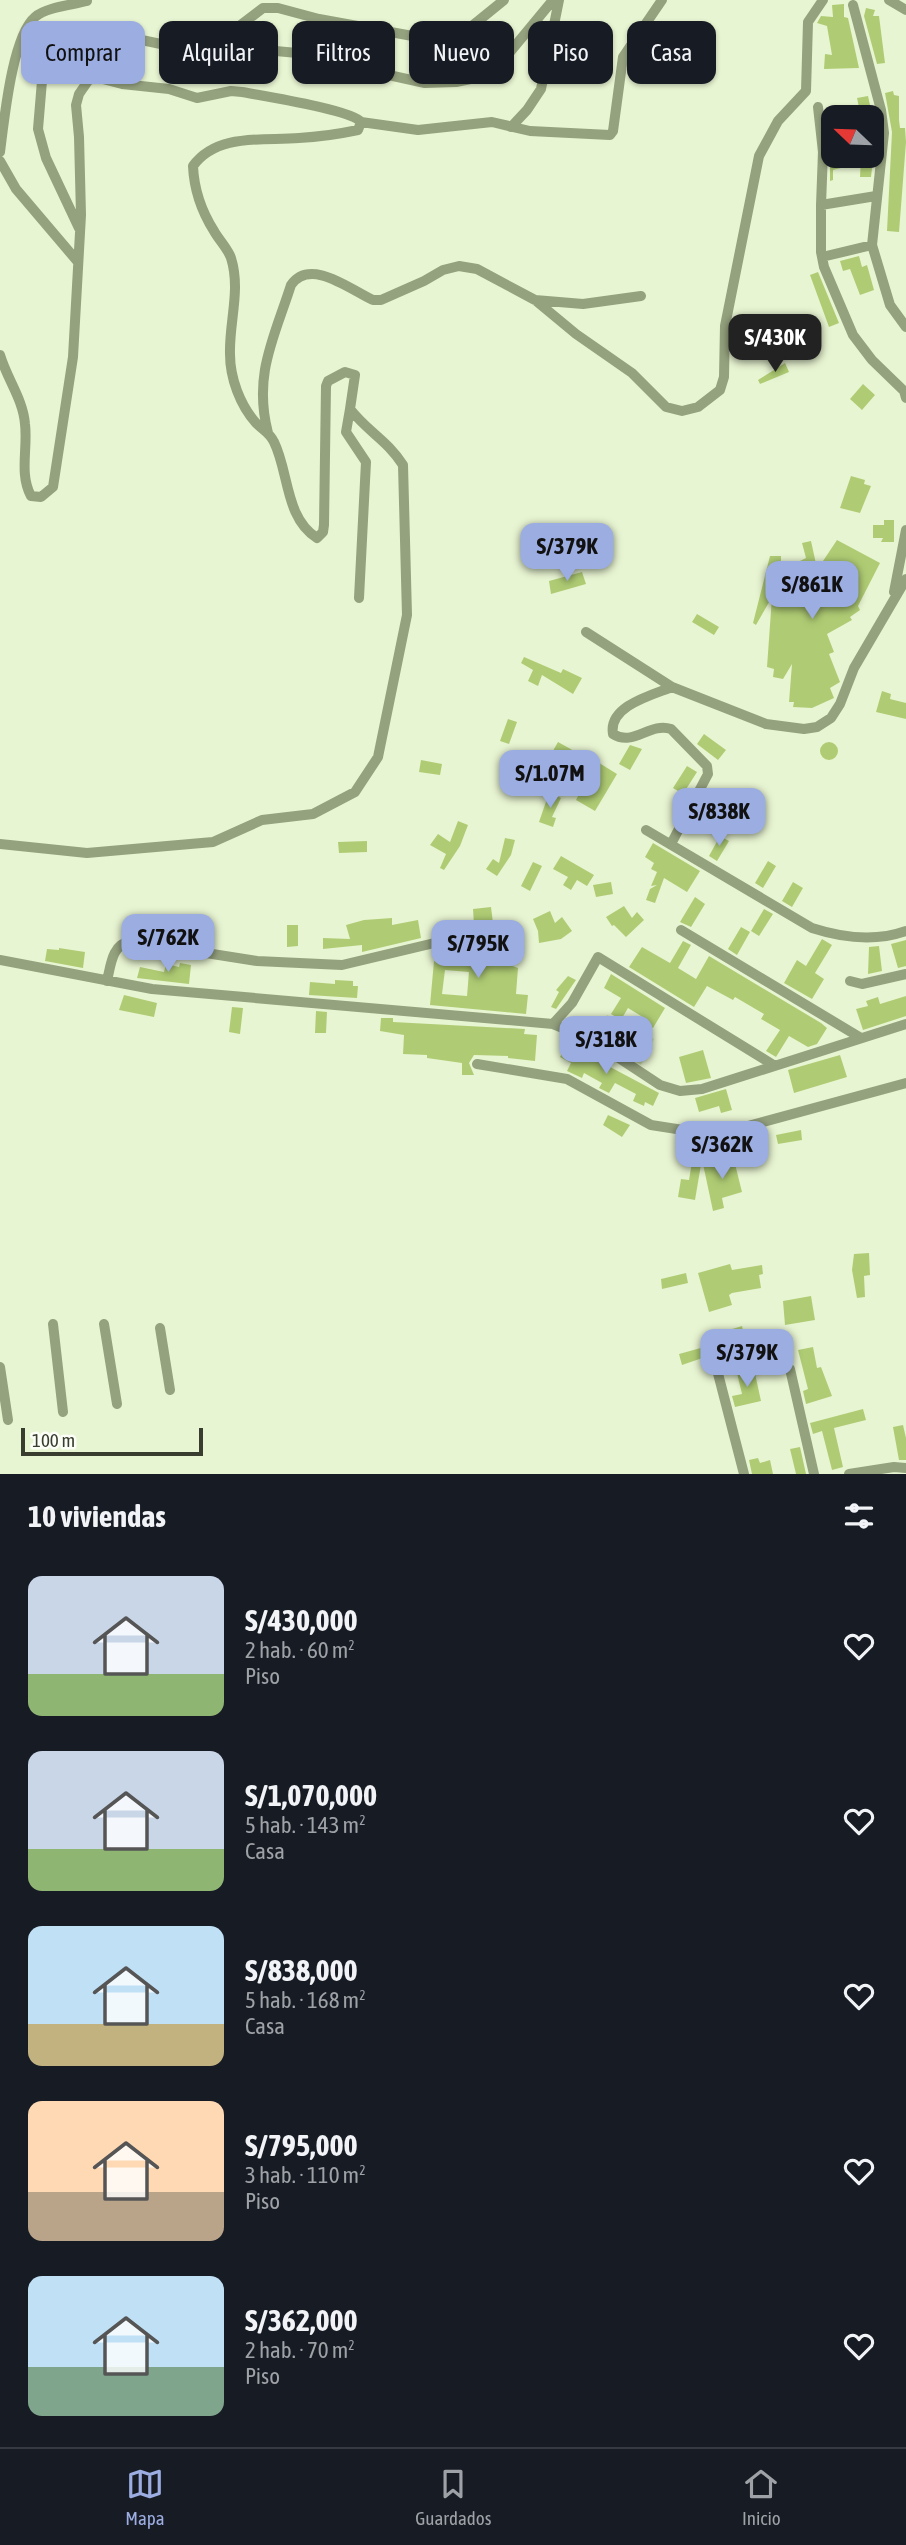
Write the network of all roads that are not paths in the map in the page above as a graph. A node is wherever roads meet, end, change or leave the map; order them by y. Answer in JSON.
{"nodes":[{"id":1,"x":504,"y":0,"type":"edge"},
{"id":2,"x":553,"y":0,"type":"edge"},
{"id":3,"x":559,"y":0,"type":"edge"},
{"id":4,"x":662,"y":0,"type":"edge"},
{"id":5,"x":823,"y":0,"type":"edge"},
{"id":6,"x":889,"y":0,"type":"edge"},
{"id":7,"x":87,"y":1,"type":"edge"},
{"id":8,"x":853,"y":5,"type":"dead end"},
{"id":9,"x":906,"y":9,"type":"edge"},
{"id":10,"x":246,"y":21,"type":"edge"},
{"id":11,"x":159,"y":44,"type":"edge"},
{"id":12,"x":278,"y":51,"type":"edge"},
{"id":13,"x":818,"y":107,"type":"dead end"},
{"id":14,"x":361,"y":122,"type":"junction"},
{"id":15,"x":511,"y":127,"type":"junction"},
{"id":16,"x":0,"y":152,"type":"edge"},
{"id":17,"x":0,"y":161,"type":"edge"},
{"id":18,"x":876,"y":196,"type":"junction"},
{"id":19,"x":821,"y":205,"type":"junction"},
{"id":20,"x":79,"y":229,"type":"junction"},
{"id":21,"x":872,"y":245,"type":"junction"},
{"id":22,"x":822,"y":257,"type":"junction"},
{"id":23,"x":78,"y":262,"type":"junction"},
{"id":24,"x":640,"y":296,"type":"dead end"},
{"id":25,"x":535,"y":300,"type":"junction"},
{"id":26,"x":906,"y":327,"type":"edge"},
{"id":27,"x":0,"y":355,"type":"edge"},
{"id":28,"x":906,"y":398,"type":"edge"},
{"id":29,"x":350,"y":410,"type":"junction"},
{"id":30,"x":268,"y":433,"type":"junction"},
{"id":31,"x":906,"y":530,"type":"edge"},
{"id":32,"x":906,"y":579,"type":"edge"},
{"id":33,"x":359,"y":598,"type":"dead end"},
{"id":34,"x":893,"y":598,"type":"junction"},
{"id":35,"x":586,"y":632,"type":"dead end"},
{"id":36,"x":672,"y":687,"type":"junction"},
{"id":37,"x":646,"y":830,"type":"dead end"},
{"id":38,"x":0,"y":844,"type":"edge"},
{"id":39,"x":671,"y":844,"type":"junction"},
{"id":40,"x":489,"y":930,"type":"dead end"},
{"id":41,"x":681,"y":930,"type":"dead end"},
{"id":42,"x":906,"y":931,"type":"edge"},
{"id":43,"x":0,"y":960,"type":"edge"},
{"id":44,"x":906,"y":974,"type":"edge"},
{"id":45,"x":107,"y":981,"type":"junction"},
{"id":46,"x":850,"y":981,"type":"dead end"},
{"id":47,"x":553,"y":1024,"type":"junction"},
{"id":48,"x":906,"y":1024,"type":"edge"},
{"id":49,"x":862,"y":1038,"type":"junction"},
{"id":50,"x":477,"y":1064,"type":"dead end"},
{"id":51,"x":775,"y":1066,"type":"junction"},
{"id":52,"x":906,"y":1083,"type":"edge"},
{"id":53,"x":52,"y":1324,"type":"dead end"},
{"id":54,"x":104,"y":1324,"type":"dead end"},
{"id":55,"x":160,"y":1328,"type":"dead end"},
{"id":56,"x":715,"y":1362,"type":"dead end"},
{"id":57,"x":0,"y":1367,"type":"edge"},
{"id":58,"x":790,"y":1369,"type":"dead end"},
{"id":59,"x":170,"y":1390,"type":"dead end"},
{"id":60,"x":117,"y":1404,"type":"dead end"},
{"id":61,"x":64,"y":1412,"type":"dead end"},
{"id":62,"x":8,"y":1419,"type":"dead end"},
{"id":63,"x":906,"y":1468,"type":"edge"},
{"id":64,"x":744,"y":1474,"type":"edge"},
{"id":65,"x":814,"y":1474,"type":"edge"},
{"id":66,"x":849,"y":1474,"type":"edge"}],
"edges":[{"from":1,"to":10,"type":"street"},
{"from":2,"to":12,"type":"street"},
{"from":3,"to":15,"type":"street"},
{"from":4,"to":15,"type":"street"},
{"from":5,"to":25,"type":"street"},
{"from":6,"to":9,"type":"street"},
{"from":7,"to":16,"type":"street"},
{"from":8,"to":18,"type":"street"},
{"from":11,"to":20,"type":"street"},
{"from":13,"to":19,"type":"street"},
{"from":14,"to":15,"type":"street"},
{"from":14,"to":20,"type":"street"},
{"from":14,"to":30,"type":"street"},
{"from":17,"to":23,"type":"street"},
{"from":18,"to":19,"type":"street"},
{"from":18,"to":21,"type":"street"},
{"from":19,"to":22,"type":"street"},
{"from":20,"to":23,"type":"street"},
{"from":21,"to":22,"type":"street"},
{"from":21,"to":26,"type":"street"},
{"from":22,"to":28,"type":"street"},
{"from":23,"to":27,"type":"street"},
{"from":24,"to":25,"type":"street"},
{"from":25,"to":30,"type":"street"},
{"from":29,"to":30,"type":"street"},
{"from":29,"to":33,"type":"street"},
{"from":29,"to":38,"type":"street"},
{"from":31,"to":34,"type":"street"},
{"from":32,"to":34,"type":"street"},
{"from":34,"to":36,"type":"street"},
{"from":35,"to":36,"type":"street"},
{"from":36,"to":39,"type":"street"},
{"from":37,"to":39,"type":"street"},
{"from":39,"to":42,"type":"street"},
{"from":40,"to":45,"type":"street"},
{"from":41,"to":49,"type":"street"},
{"from":43,"to":45,"type":"street"},
{"from":44,"to":46,"type":"street"},
{"from":45,"to":47,"type":"street"},
{"from":47,"to":51,"type":"street"},
{"from":47,"to":51,"type":"street"},
{"from":48,"to":49,"type":"street"},
{"from":49,"to":51,"type":"street"},
{"from":50,"to":52,"type":"street"},
{"from":53,"to":61,"type":"street"},
{"from":54,"to":60,"type":"street"},
{"from":55,"to":59,"type":"street"},
{"from":56,"to":64,"type":"street"},
{"from":57,"to":62,"type":"street"},
{"from":58,"to":65,"type":"street"},
{"from":63,"to":66,"type":"street"}]}
